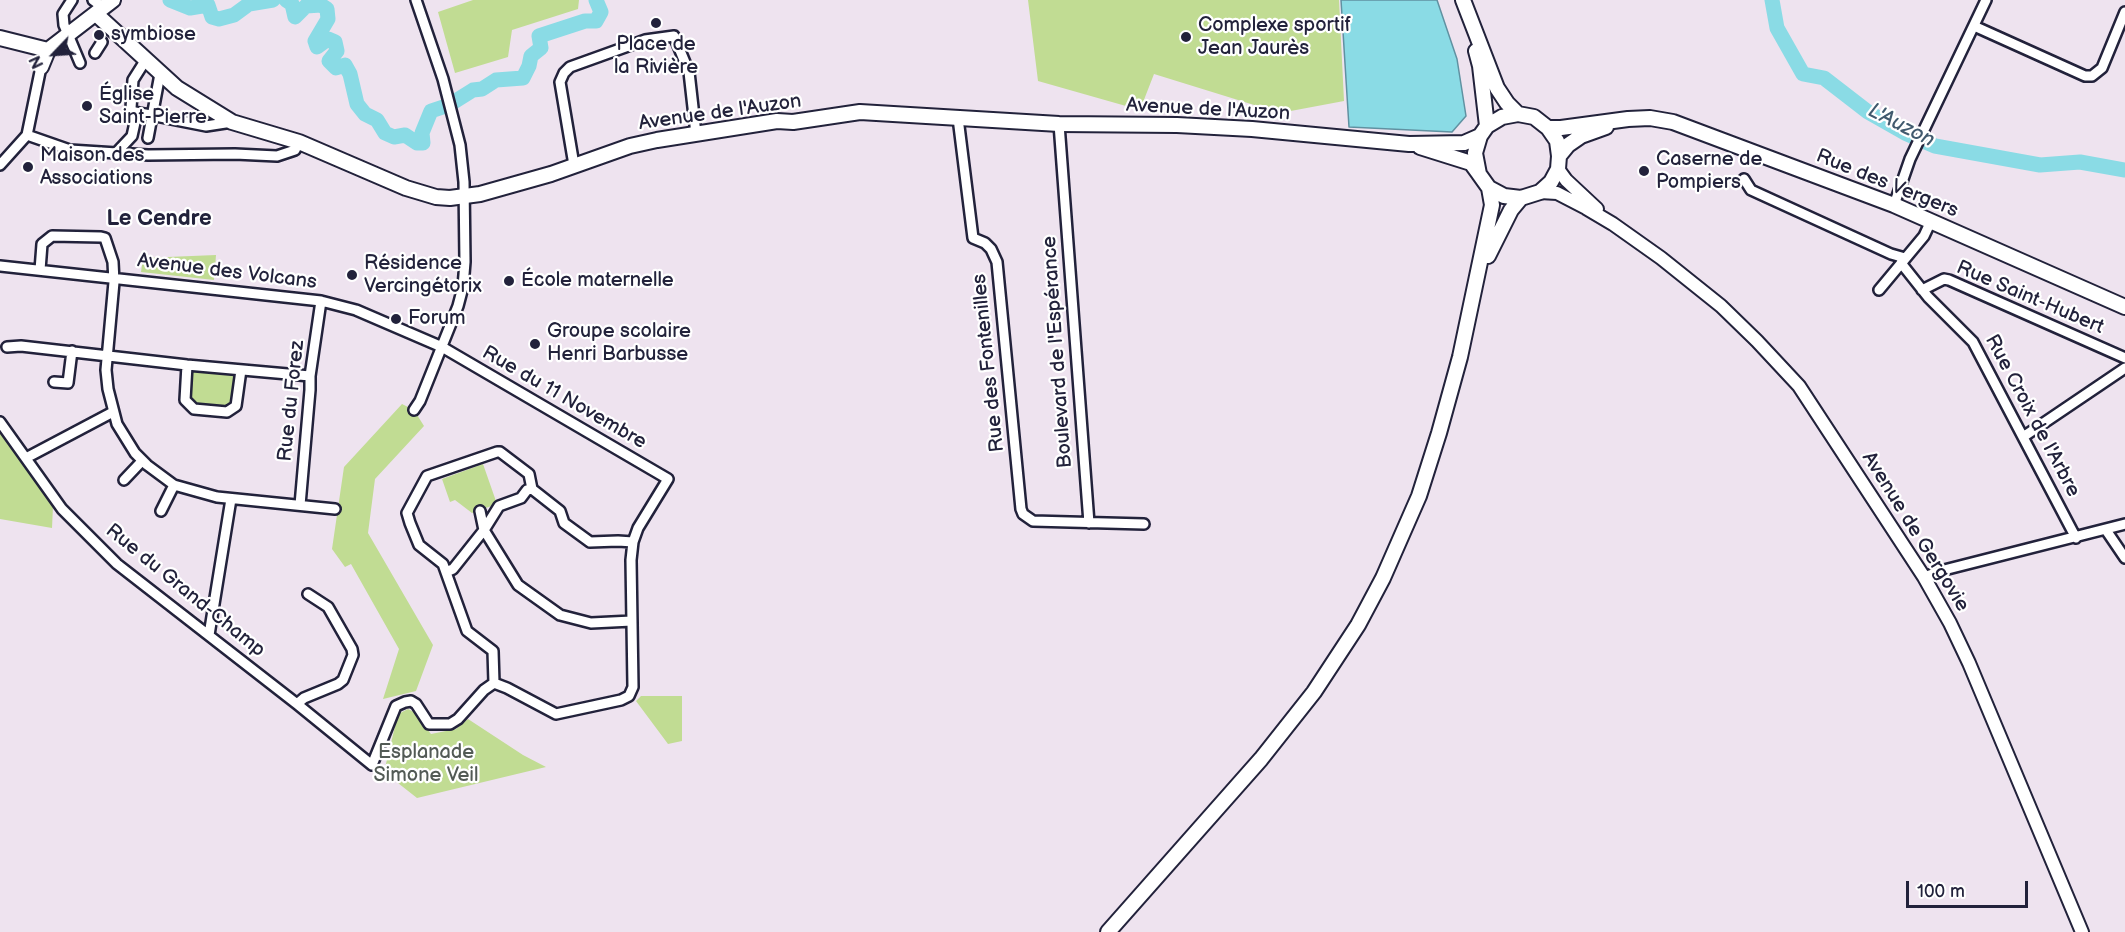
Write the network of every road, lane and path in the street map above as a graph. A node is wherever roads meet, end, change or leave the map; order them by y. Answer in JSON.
{"nodes":[{"id":1,"x":72,"y":0,"type":"edge"},
{"id":2,"x":416,"y":0,"type":"edge"},
{"id":3,"x":1462,"y":0,"type":"edge"},
{"id":4,"x":1986,"y":0,"type":"edge"},
{"id":5,"x":100,"y":4,"type":"edge"},
{"id":6,"x":2125,"y":12,"type":"edge"},
{"id":7,"x":1974,"y":26,"type":"junction"},
{"id":8,"x":66,"y":36,"type":"junction"},
{"id":9,"x":0,"y":38,"type":"edge"},
{"id":10,"x":102,"y":42,"type":"dead end"},
{"id":11,"x":48,"y":50,"type":"junction"},
{"id":12,"x":95,"y":53,"type":"dead end"},
{"id":13,"x":145,"y":61,"type":"junction"},
{"id":14,"x":80,"y":63,"type":"dead end"},
{"id":15,"x":41,"y":67,"type":"joint"},
{"id":16,"x":160,"y":74,"type":"junction"},
{"id":17,"x":135,"y":112,"type":"junction"},
{"id":18,"x":1518,"y":114,"type":"junction"},
{"id":19,"x":153,"y":115,"type":"junction"},
{"id":20,"x":958,"y":118,"type":"junction"},
{"id":21,"x":1628,"y":119,"type":"junction"},
{"id":22,"x":232,"y":122,"type":"junction"},
{"id":23,"x":1059,"y":124,"type":"junction"},
{"id":24,"x":1548,"y":128,"type":"junction"},
{"id":25,"x":1484,"y":131,"type":"junction"},
{"id":26,"x":696,"y":134,"type":"junction"},
{"id":27,"x":27,"y":135,"type":"junction"},
{"id":28,"x":148,"y":138,"type":"dead end"},
{"id":29,"x":299,"y":142,"type":"junction"},
{"id":30,"x":1409,"y":144,"type":"junction"},
{"id":31,"x":116,"y":153,"type":"junction"},
{"id":32,"x":2,"y":161,"type":"edge"},
{"id":33,"x":1558,"y":162,"type":"junction"},
{"id":34,"x":574,"y":165,"type":"junction"},
{"id":35,"x":1479,"y":174,"type":"junction"},
{"id":36,"x":1744,"y":179,"type":"dead end"},
{"id":37,"x":1489,"y":188,"type":"junction"},
{"id":38,"x":1540,"y":192,"type":"junction"},
{"id":39,"x":464,"y":197,"type":"junction"},
{"id":40,"x":1521,"y":198,"type":"junction"},
{"id":41,"x":1894,"y":205,"type":"junction"},
{"id":42,"x":1931,"y":221,"type":"junction"},
{"id":43,"x":1613,"y":224,"type":"junction"},
{"id":44,"x":1903,"y":260,"type":"junction"},
{"id":45,"x":0,"y":266,"type":"edge"},
{"id":46,"x":40,"y":270,"type":"junction"},
{"id":47,"x":114,"y":277,"type":"junction"},
{"id":48,"x":1477,"y":283,"type":"junction"},
{"id":49,"x":1880,"y":290,"type":"dead end"},
{"id":50,"x":1922,"y":290,"type":"junction"},
{"id":51,"x":321,"y":301,"type":"junction"},
{"id":52,"x":2125,"y":307,"type":"edge"},
{"id":53,"x":7,"y":347,"type":"dead end"},
{"id":54,"x":442,"y":347,"type":"junction"},
{"id":55,"x":72,"y":351,"type":"junction"},
{"id":56,"x":108,"y":355,"type":"junction"},
{"id":57,"x":2125,"y":358,"type":"edge"},
{"id":58,"x":187,"y":365,"type":"junction"},
{"id":59,"x":2125,"y":368,"type":"edge"},
{"id":60,"x":241,"y":370,"type":"junction"},
{"id":61,"x":310,"y":376,"type":"junction"},
{"id":62,"x":54,"y":382,"type":"dead end"},
{"id":63,"x":414,"y":410,"type":"dead end"},
{"id":64,"x":113,"y":412,"type":"junction"},
{"id":65,"x":0,"y":422,"type":"edge"},
{"id":66,"x":2023,"y":437,"type":"junction"},
{"id":67,"x":26,"y":458,"type":"junction"},
{"id":68,"x":142,"y":461,"type":"junction"},
{"id":69,"x":124,"y":480,"type":"dead end"},
{"id":70,"x":174,"y":485,"type":"junction"},
{"id":71,"x":532,"y":489,"type":"junction"},
{"id":72,"x":231,"y":499,"type":"junction"},
{"id":73,"x":300,"y":505,"type":"junction"},
{"id":74,"x":335,"y":509,"type":"dead end"},
{"id":75,"x":161,"y":511,"type":"dead end"},
{"id":76,"x":480,"y":511,"type":"dead end"},
{"id":77,"x":1089,"y":523,"type":"junction"},
{"id":78,"x":1144,"y":524,"type":"dead end"},
{"id":79,"x":2125,"y":524,"type":"edge"},
{"id":80,"x":484,"y":530,"type":"junction"},
{"id":81,"x":2106,"y":530,"type":"junction"},
{"id":82,"x":2076,"y":537,"type":"junction"},
{"id":83,"x":633,"y":542,"type":"junction"},
{"id":84,"x":2125,"y":558,"type":"edge"},
{"id":85,"x":446,"y":572,"type":"junction"},
{"id":86,"x":1924,"y":577,"type":"junction"},
{"id":87,"x":308,"y":594,"type":"dead end"},
{"id":88,"x":632,"y":621,"type":"junction"},
{"id":89,"x":209,"y":635,"type":"junction"},
{"id":90,"x":494,"y":683,"type":"junction"},
{"id":91,"x":297,"y":704,"type":"junction"},
{"id":92,"x":1108,"y":932,"type":"edge"},
{"id":93,"x":2082,"y":932,"type":"edge"}],
"edges":[{"from":1,"to":8,"type":"street"},
{"from":2,"to":39,"type":"street"},
{"from":3,"to":18,"type":"main road"},
{"from":3,"to":25,"type":"main road"},
{"from":4,"to":7,"type":"street"},
{"from":5,"to":8,"type":"main road"},
{"from":5,"to":13,"type":"main road","name":"Avenue de l'Auzon"},
{"from":6,"to":7,"type":"street"},
{"from":7,"to":41,"type":"street"},
{"from":8,"to":11,"type":"main road"},
{"from":8,"to":14,"type":"street"},
{"from":9,"to":11,"type":"main road"},
{"from":10,"to":12,"type":"street"},
{"from":11,"to":15,"type":"main road"},
{"from":13,"to":16,"type":"main road","name":"Avenue de l'Auzon"},
{"from":13,"to":17,"type":"street"},
{"from":15,"to":27,"type":"street"},
{"from":16,"to":19,"type":"street"},
{"from":16,"to":22,"type":"main road","name":"Avenue de l'Auzon"},
{"from":17,"to":19,"type":"street"},
{"from":17,"to":31,"type":"street"},
{"from":18,"to":24,"type":"main road"},
{"from":18,"to":25,"type":"main road"},
{"from":19,"to":22,"type":"street"},
{"from":19,"to":28,"type":"street"},
{"from":20,"to":23,"type":"main road","name":"Avenue de l'Auzon"},
{"from":20,"to":26,"type":"main road","name":"Avenue de l'Auzon"},
{"from":20,"to":77,"type":"street","name":"Rue des Fontenilles"},
{"from":21,"to":24,"type":"main road"},
{"from":21,"to":33,"type":"main road"},
{"from":21,"to":41,"type":"main road","name":"Rue des Vergers"},
{"from":22,"to":29,"type":"main road","name":"Avenue de l'Auzon"},
{"from":23,"to":30,"type":"main road","name":"Avenue de l'Auzon"},
{"from":23,"to":77,"type":"street","name":"Boulevard de l'Espérance"},
{"from":24,"to":33,"type":"main road"},
{"from":25,"to":30,"type":"main road"},
{"from":25,"to":35,"type":"main road"},
{"from":26,"to":34,"type":"main road","name":"Avenue de l'Auzon"},
{"from":26,"to":34,"type":"street"},
{"from":27,"to":31,"type":"street"},
{"from":27,"to":32,"type":"street"},
{"from":29,"to":31,"type":"street"},
{"from":29,"to":39,"type":"main road","name":"Avenue de l'Auzon"},
{"from":30,"to":35,"type":"main road"},
{"from":33,"to":38,"type":"main road"},
{"from":33,"to":43,"type":"street","name":"Avenue de Gergovie"},
{"from":34,"to":39,"type":"main road","name":"Avenue de l'Auzon"},
{"from":35,"to":37,"type":"main road"},
{"from":36,"to":44,"type":"street"},
{"from":37,"to":40,"type":"main road"},
{"from":37,"to":48,"type":"main road"},
{"from":38,"to":40,"type":"main road"},
{"from":38,"to":43,"type":"street","name":"Avenue de Gergovie"},
{"from":39,"to":54,"type":"street"},
{"from":40,"to":48,"type":"main road"},
{"from":41,"to":42,"type":"main road","name":"Rue des Vergers"},
{"from":42,"to":44,"type":"street"},
{"from":42,"to":52,"type":"main road","name":"Rue des Vergers"},
{"from":43,"to":86,"type":"street","name":"Avenue de Gergovie"},
{"from":44,"to":49,"type":"street"},
{"from":44,"to":50,"type":"street","name":"Rue Croix de l'Arbre"},
{"from":45,"to":46,"type":"street","name":"Avenue des Volcans"},
{"from":46,"to":47,"type":"street","name":"Avenue des Volcans"},
{"from":46,"to":47,"type":"street"},
{"from":47,"to":51,"type":"street","name":"Avenue des Volcans"},
{"from":47,"to":56,"type":"street"},
{"from":48,"to":92,"type":"main road"},
{"from":50,"to":57,"type":"street","name":"Rue Saint-Hubert"},
{"from":50,"to":66,"type":"street","name":"Rue Croix de l'Arbre"},
{"from":51,"to":54,"type":"street","name":"Avenue des Volcans"},
{"from":51,"to":61,"type":"street","name":"Rue du Forez"},
{"from":53,"to":55,"type":"street"},
{"from":54,"to":63,"type":"street"},
{"from":54,"to":83,"type":"street","name":"Rue du 11 Novembre"},
{"from":55,"to":56,"type":"street"},
{"from":55,"to":62,"type":"street"},
{"from":56,"to":58,"type":"street"},
{"from":56,"to":64,"type":"street"},
{"from":58,"to":60,"type":"street"},
{"from":58,"to":60,"type":"street"},
{"from":59,"to":66,"type":"street"},
{"from":60,"to":61,"type":"street"},
{"from":61,"to":73,"type":"street","name":"Rue du Forez"},
{"from":64,"to":67,"type":"street"},
{"from":64,"to":68,"type":"street"},
{"from":65,"to":67,"type":"street","name":"Rue du Grand-Champ"},
{"from":66,"to":82,"type":"street","name":"Rue Croix de l'Arbre"},
{"from":67,"to":89,"type":"street","name":"Rue du Grand-Champ"},
{"from":68,"to":69,"type":"street"},
{"from":68,"to":70,"type":"street"},
{"from":70,"to":72,"type":"street"},
{"from":70,"to":75,"type":"street"},
{"from":71,"to":80,"type":"street"},
{"from":71,"to":83,"type":"street"},
{"from":71,"to":85,"type":"street"},
{"from":72,"to":73,"type":"street"},
{"from":72,"to":89,"type":"street"},
{"from":73,"to":74,"type":"street"},
{"from":76,"to":80,"type":"street"},
{"from":77,"to":78,"type":"street"},
{"from":79,"to":81,"type":"street"},
{"from":80,"to":85,"type":"street"},
{"from":80,"to":88,"type":"street"},
{"from":81,"to":82,"type":"street"},
{"from":81,"to":84,"type":"street"},
{"from":82,"to":86,"type":"street"},
{"from":83,"to":88,"type":"street"},
{"from":85,"to":90,"type":"street"},
{"from":86,"to":93,"type":"street","name":"Avenue de Gergovie"},
{"from":87,"to":91,"type":"street"},
{"from":88,"to":90,"type":"street"},
{"from":89,"to":91,"type":"street","name":"Rue du Grand-Champ"},
{"from":90,"to":91,"type":"street","name":"Rue du Grand-Champ"}]}
